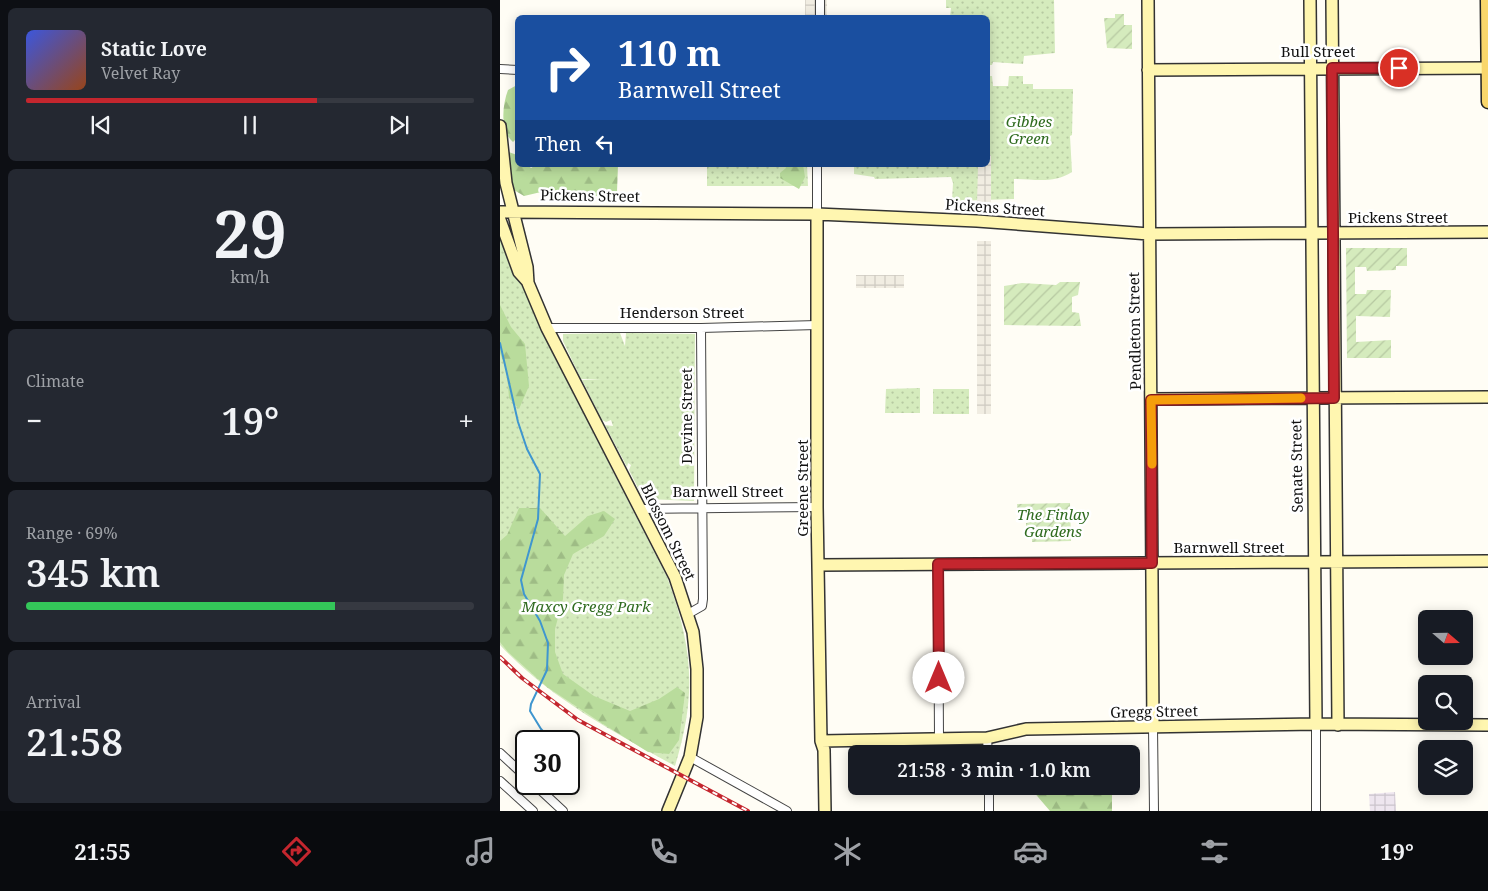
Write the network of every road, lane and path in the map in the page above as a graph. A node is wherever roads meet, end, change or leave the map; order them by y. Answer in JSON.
{"nodes":[{"id":1,"x":820,"y":0,"type":"edge"},
{"id":2,"x":1148,"y":0,"type":"edge"},
{"id":3,"x":1310,"y":0,"type":"edge"},
{"id":4,"x":1332,"y":0,"type":"edge"},
{"id":5,"x":1487,"y":0,"type":"edge"},
{"id":6,"x":820,"y":15,"type":"edge"},
{"id":7,"x":1332,"y":68,"type":"junction"},
{"id":8,"x":1488,"y":68,"type":"edge"},
{"id":9,"x":1310,"y":69,"type":"junction"},
{"id":10,"x":500,"y":70,"type":"edge"},
{"id":11,"x":515,"y":70,"type":"edge"},
{"id":12,"x":1148,"y":70,"type":"junction"},
{"id":13,"x":1488,"y":102,"type":"edge"},
{"id":14,"x":500,"y":126,"type":"edge"},
{"id":15,"x":817,"y":167,"type":"edge"},
{"id":16,"x":505,"y":211,"type":"edge"},
{"id":17,"x":817,"y":214,"type":"junction"},
{"id":18,"x":500,"y":220,"type":"edge"},
{"id":19,"x":1488,"y":232,"type":"edge"},
{"id":20,"x":1333,"y":233,"type":"junction"},
{"id":21,"x":1149,"y":234,"type":"junction"},
{"id":22,"x":1310,"y":234,"type":"junction"},
{"id":23,"x":528,"y":282,"type":"junction"},
{"id":24,"x":1311,"y":312,"type":"junction"},
{"id":25,"x":1333,"y":312,"type":"junction"},
{"id":26,"x":817,"y":325,"type":"junction"},
{"id":27,"x":547,"y":328,"type":"junction"},
{"id":28,"x":701,"y":328,"type":"junction"},
{"id":29,"x":1488,"y":397,"type":"edge"},
{"id":30,"x":1311,"y":398,"type":"junction"},
{"id":31,"x":1334,"y":398,"type":"junction"},
{"id":32,"x":1151,"y":400,"type":"junction"},
{"id":33,"x":1334,"y":477,"type":"junction"},
{"id":34,"x":1312,"y":478,"type":"junction"},
{"id":35,"x":817,"y":506,"type":"junction"},
{"id":36,"x":701,"y":507,"type":"junction"},
{"id":37,"x":640,"y":509,"type":"junction"},
{"id":38,"x":1336,"y":561,"type":"junction"},
{"id":39,"x":1488,"y":561,"type":"edge"},
{"id":40,"x":1313,"y":562,"type":"junction"},
{"id":41,"x":1152,"y":563,"type":"junction"},
{"id":42,"x":938,"y":564,"type":"junction"},
{"id":43,"x":820,"y":565,"type":"junction"},
{"id":44,"x":688,"y":614,"type":"junction"},
{"id":45,"x":1316,"y":724,"type":"junction"},
{"id":46,"x":1338,"y":725,"type":"junction"},
{"id":47,"x":1488,"y":725,"type":"edge"},
{"id":48,"x":1153,"y":727,"type":"junction"},
{"id":49,"x":939,"y":738,"type":"junction"},
{"id":50,"x":987,"y":738,"type":"junction"},
{"id":51,"x":821,"y":741,"type":"junction"},
{"id":52,"x":987,"y":745,"type":"edge"},
{"id":53,"x":503,"y":756,"type":"edge"},
{"id":54,"x":690,"y":756,"type":"junction"},
{"id":55,"x":500,"y":765,"type":"edge"},
{"id":56,"x":515,"y":767,"type":"edge"},
{"id":57,"x":500,"y":781,"type":"edge"},
{"id":58,"x":546,"y":795,"type":"edge"},
{"id":59,"x":989,"y":795,"type":"edge"},
{"id":60,"x":533,"y":811,"type":"edge"},
{"id":61,"x":563,"y":811,"type":"edge"},
{"id":62,"x":668,"y":811,"type":"edge"},
{"id":63,"x":787,"y":811,"type":"edge"},
{"id":64,"x":825,"y":811,"type":"edge"},
{"id":65,"x":989,"y":811,"type":"edge"},
{"id":66,"x":1154,"y":811,"type":"edge"},
{"id":67,"x":1316,"y":811,"type":"edge"}],
"edges":[{"from":1,"to":6,"type":"street"},
{"from":2,"to":12,"type":"street","name":"Pendleton Street"},
{"from":3,"to":9,"type":"street","name":"Senate Street"},
{"from":4,"to":7,"type":"street"},
{"from":5,"to":8,"type":"main road"},
{"from":7,"to":8,"type":"street","name":"Bull Street"},
{"from":7,"to":9,"type":"street","name":"Bull Street"},
{"from":7,"to":20,"type":"street"},
{"from":8,"to":13,"type":"main road"},
{"from":9,"to":12,"type":"street","name":"Bull Street"},
{"from":9,"to":22,"type":"street","name":"Senate Street"},
{"from":10,"to":11,"type":"street"},
{"from":12,"to":21,"type":"street","name":"Pendleton Street"},
{"from":14,"to":16,"type":"street","name":"Blossom Street"},
{"from":15,"to":17,"type":"street","name":"Greene Street"},
{"from":16,"to":17,"type":"street","name":"Pickens Street"},
{"from":16,"to":23,"type":"street","name":"Blossom Street"},
{"from":17,"to":21,"type":"street","name":"Pickens Street"},
{"from":17,"to":26,"type":"street","name":"Greene Street"},
{"from":18,"to":23,"type":"street","name":"Blossom Street"},
{"from":19,"to":20,"type":"street","name":"Pickens Street"},
{"from":20,"to":22,"type":"street","name":"Pickens Street"},
{"from":20,"to":25,"type":"street"},
{"from":21,"to":22,"type":"street","name":"Pickens Street"},
{"from":21,"to":32,"type":"street","name":"Pendleton Street"},
{"from":22,"to":24,"type":"street","name":"Senate Street"},
{"from":23,"to":27,"type":"street","name":"Blossom Street"},
{"from":24,"to":25,"type":"street"},
{"from":24,"to":30,"type":"street","name":"Senate Street"},
{"from":25,"to":31,"type":"street"},
{"from":26,"to":28,"type":"street","name":"Henderson Street"},
{"from":26,"to":35,"type":"street","name":"Greene Street"},
{"from":27,"to":28,"type":"street","name":"Henderson Street"},
{"from":27,"to":37,"type":"street","name":"Blossom Street"},
{"from":28,"to":36,"type":"street","name":"Devine Street"},
{"from":29,"to":31,"type":"street"},
{"from":30,"to":31,"type":"street"},
{"from":30,"to":32,"type":"street"},
{"from":30,"to":34,"type":"street","name":"Senate Street"},
{"from":31,"to":33,"type":"street"},
{"from":32,"to":41,"type":"street","name":"Pendleton Street"},
{"from":33,"to":34,"type":"street"},
{"from":33,"to":38,"type":"street"},
{"from":34,"to":40,"type":"street","name":"Senate Street"},
{"from":35,"to":36,"type":"street","name":"Barnwell Street"},
{"from":35,"to":43,"type":"street","name":"Greene Street"},
{"from":36,"to":37,"type":"street","name":"Barnwell Street"},
{"from":36,"to":44,"type":"street","name":"Devine Street"},
{"from":37,"to":44,"type":"street","name":"Blossom Street"},
{"from":38,"to":39,"type":"street","name":"Barnwell Street"},
{"from":38,"to":40,"type":"street","name":"Barnwell Street"},
{"from":38,"to":46,"type":"street"},
{"from":40,"to":41,"type":"street","name":"Barnwell Street"},
{"from":40,"to":45,"type":"street","name":"Senate Street"},
{"from":41,"to":42,"type":"street","name":"Barnwell Street"},
{"from":41,"to":48,"type":"street","name":"Pendleton Street"},
{"from":42,"to":43,"type":"street","name":"Barnwell Street"},
{"from":42,"to":49,"type":"street"},
{"from":43,"to":51,"type":"street","name":"Greene Street"},
{"from":44,"to":54,"type":"street","name":"Blossom Street"},
{"from":45,"to":46,"type":"street","name":"Gregg Street"},
{"from":45,"to":48,"type":"street","name":"Gregg Street"},
{"from":45,"to":67,"type":"street","name":"Senate Street"},
{"from":46,"to":47,"type":"street","name":"Gregg Street"},
{"from":48,"to":50,"type":"street","name":"Gregg Street"},
{"from":48,"to":66,"type":"street","name":"Pendleton Street"},
{"from":49,"to":50,"type":"street","name":"Gregg Street"},
{"from":49,"to":51,"type":"street","name":"Gregg Street"},
{"from":50,"to":52,"type":"street"},
{"from":51,"to":64,"type":"street","name":"Greene Street"},
{"from":53,"to":55,"type":"street"},
{"from":53,"to":56,"type":"street"},
{"from":54,"to":62,"type":"street","name":"Blossom Street"},
{"from":54,"to":63,"type":"street"},
{"from":57,"to":60,"type":"street"},
{"from":58,"to":61,"type":"street"},
{"from":59,"to":65,"type":"street"}]}
